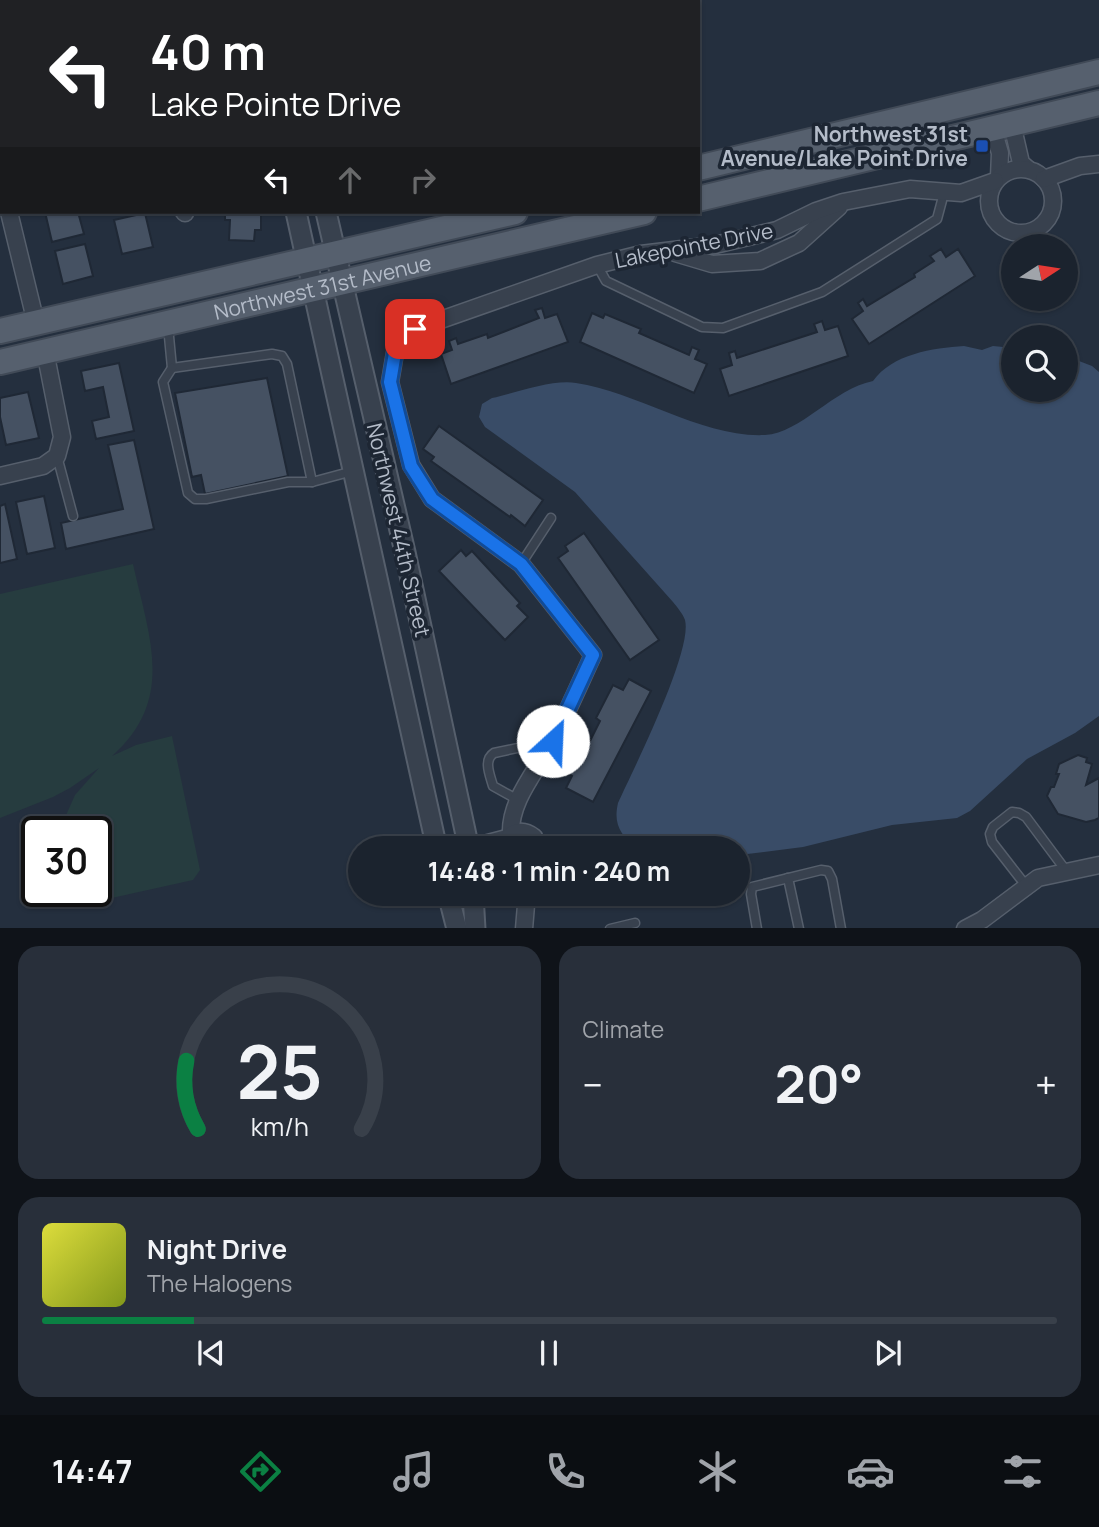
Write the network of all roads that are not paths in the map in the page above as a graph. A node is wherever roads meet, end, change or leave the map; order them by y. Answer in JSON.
{"nodes":[{"id":1,"x":1099,"y":72,"type":"edge"},
{"id":2,"x":1099,"y":103,"type":"edge"},
{"id":3,"x":1002,"y":126,"type":"junction"},
{"id":4,"x":1099,"y":164,"type":"edge"},
{"id":5,"x":700,"y":168,"type":"edge"},
{"id":6,"x":1028,"y":169,"type":"junction"},
{"id":7,"x":997,"y":179,"type":"junction"},
{"id":8,"x":1044,"y":179,"type":"junction"},
{"id":9,"x":944,"y":193,"type":"junction"},
{"id":10,"x":961,"y":193,"type":"junction"},
{"id":11,"x":700,"y":199,"type":"edge"},
{"id":12,"x":843,"y":202,"type":"junction"},
{"id":13,"x":989,"y":205,"type":"junction"},
{"id":14,"x":9,"y":214,"type":"edge"},
{"id":15,"x":296,"y":214,"type":"edge"},
{"id":16,"x":326,"y":214,"type":"edge"},
{"id":17,"x":506,"y":214,"type":"edge"},
{"id":18,"x":636,"y":214,"type":"edge"},
{"id":19,"x":669,"y":251,"type":"junction"},
{"id":20,"x":335,"y":254,"type":"junction"},
{"id":21,"x":308,"y":261,"type":"junction"},
{"id":22,"x":597,"y":265,"type":"junction"},
{"id":23,"x":342,"y":284,"type":"junction"},
{"id":24,"x":314,"y":290,"type":"junction"},
{"id":25,"x":36,"y":323,"type":"junction"},
{"id":26,"x":167,"y":324,"type":"junction"},
{"id":27,"x":0,"y":331,"type":"edge"},
{"id":28,"x":45,"y":351,"type":"junction"},
{"id":29,"x":0,"y":362,"type":"edge"},
{"id":30,"x":172,"y":368,"type":"junction"},
{"id":31,"x":57,"y":456,"type":"junction"},
{"id":32,"x":353,"y":471,"type":"junction"},
{"id":33,"x":0,"y":476,"type":"edge"},
{"id":34,"x":312,"y":482,"type":"junction"},
{"id":35,"x":73,"y":516,"type":"dead end"},
{"id":36,"x":551,"y":518,"type":"dead end"},
{"id":37,"x":521,"y":564,"type":"junction"},
{"id":38,"x":553,"y":741,"type":"junction"},
{"id":39,"x":518,"y":800,"type":"junction"},
{"id":40,"x":434,"y":836,"type":"edge"},
{"id":41,"x":466,"y":836,"type":"edge"},
{"id":42,"x":513,"y":836,"type":"edge"},
{"id":43,"x":1099,"y":865,"type":"edge"},
{"id":44,"x":1067,"y":872,"type":"junction"},
{"id":45,"x":788,"y":877,"type":"junction"},
{"id":46,"x":1027,"y":887,"type":"junction"},
{"id":47,"x":451,"y":906,"type":"edge"},
{"id":48,"x":474,"y":906,"type":"edge"},
{"id":49,"x":525,"y":906,"type":"edge"},
{"id":50,"x":635,"y":923,"type":"dead end"},
{"id":51,"x":983,"y":924,"type":"edge"},
{"id":52,"x":457,"y":928,"type":"edge"},
{"id":53,"x":475,"y":928,"type":"edge"},
{"id":54,"x":524,"y":928,"type":"edge"},
{"id":55,"x":614,"y":928,"type":"edge"},
{"id":56,"x":757,"y":928,"type":"edge"},
{"id":57,"x":799,"y":928,"type":"edge"},
{"id":58,"x":841,"y":928,"type":"edge"}],
"edges":[{"from":1,"to":5,"type":"main road"},
{"from":2,"to":3,"type":"main road"},
{"from":3,"to":6,"type":"street"},
{"from":3,"to":7,"type":"street"},
{"from":3,"to":11,"type":"main road"},
{"from":4,"to":8,"type":"street"},
{"from":6,"to":7,"type":"street"},
{"from":6,"to":8,"type":"street"},
{"from":7,"to":10,"type":"street"},
{"from":7,"to":13,"type":"street"},
{"from":8,"to":13,"type":"street"},
{"from":9,"to":10,"type":"street","name":"Lakepointe Drive"},
{"from":9,"to":12,"type":"street","name":"Lakepointe Drive"},
{"from":9,"to":22,"type":"lane"},
{"from":10,"to":13,"type":"street"},
{"from":12,"to":19,"type":"street","name":"Lakepointe Drive"},
{"from":12,"to":19,"type":"street"},
{"from":14,"to":25,"type":"street"},
{"from":15,"to":21,"type":"street","name":"Northwest 44th Street"},
{"from":16,"to":20,"type":"street","name":"Northwest 44th Street"},
{"from":17,"to":20,"type":"main road","name":"Northwest 31st Avenue"},
{"from":18,"to":23,"type":"main road","name":"Northwest 31st Avenue"},
{"from":19,"to":22,"type":"street","name":"Lakepointe Drive"},
{"from":20,"to":21,"type":"main road","name":"Northwest 31st Avenue"},
{"from":20,"to":23,"type":"street","name":"Northwest 44th Street"},
{"from":21,"to":24,"type":"street","name":"Northwest 44th Street"},
{"from":21,"to":25,"type":"main road","name":"Northwest 31st Avenue"},
{"from":22,"to":37,"type":"street","name":"Lakepointe Drive"},
{"from":23,"to":24,"type":"main road","name":"Northwest 31st Avenue"},
{"from":23,"to":41,"type":"street","name":"Northwest 44th Street"},
{"from":24,"to":26,"type":"main road","name":"Northwest 31st Avenue"},
{"from":24,"to":32,"type":"street","name":"Northwest 44th Street"},
{"from":25,"to":27,"type":"main road","name":"Northwest 31st Avenue"},
{"from":26,"to":28,"type":"main road","name":"Northwest 31st Avenue"},
{"from":26,"to":30,"type":"lane"},
{"from":28,"to":29,"type":"main road","name":"Northwest 31st Avenue"},
{"from":28,"to":31,"type":"street"},
{"from":30,"to":34,"type":"lane"},
{"from":30,"to":34,"type":"lane"},
{"from":31,"to":33,"type":"street"},
{"from":31,"to":35,"type":"lane"},
{"from":32,"to":34,"type":"lane"},
{"from":32,"to":40,"type":"street","name":"Northwest 44th Street"},
{"from":36,"to":37,"type":"lane"},
{"from":37,"to":38,"type":"street","name":"Lakepointe Drive"},
{"from":38,"to":39,"type":"street"},
{"from":38,"to":39,"type":"lane"},
{"from":39,"to":42,"type":"street"},
{"from":43,"to":44,"type":"street"},
{"from":44,"to":46,"type":"street"},
{"from":44,"to":46,"type":"lane"},
{"from":45,"to":56,"type":"lane"},
{"from":45,"to":57,"type":"lane"},
{"from":45,"to":58,"type":"lane"},
{"from":46,"to":51,"type":"street"},
{"from":47,"to":52,"type":"street"},
{"from":48,"to":53,"type":"street"},
{"from":49,"to":54,"type":"street"},
{"from":50,"to":55,"type":"lane"}]}
